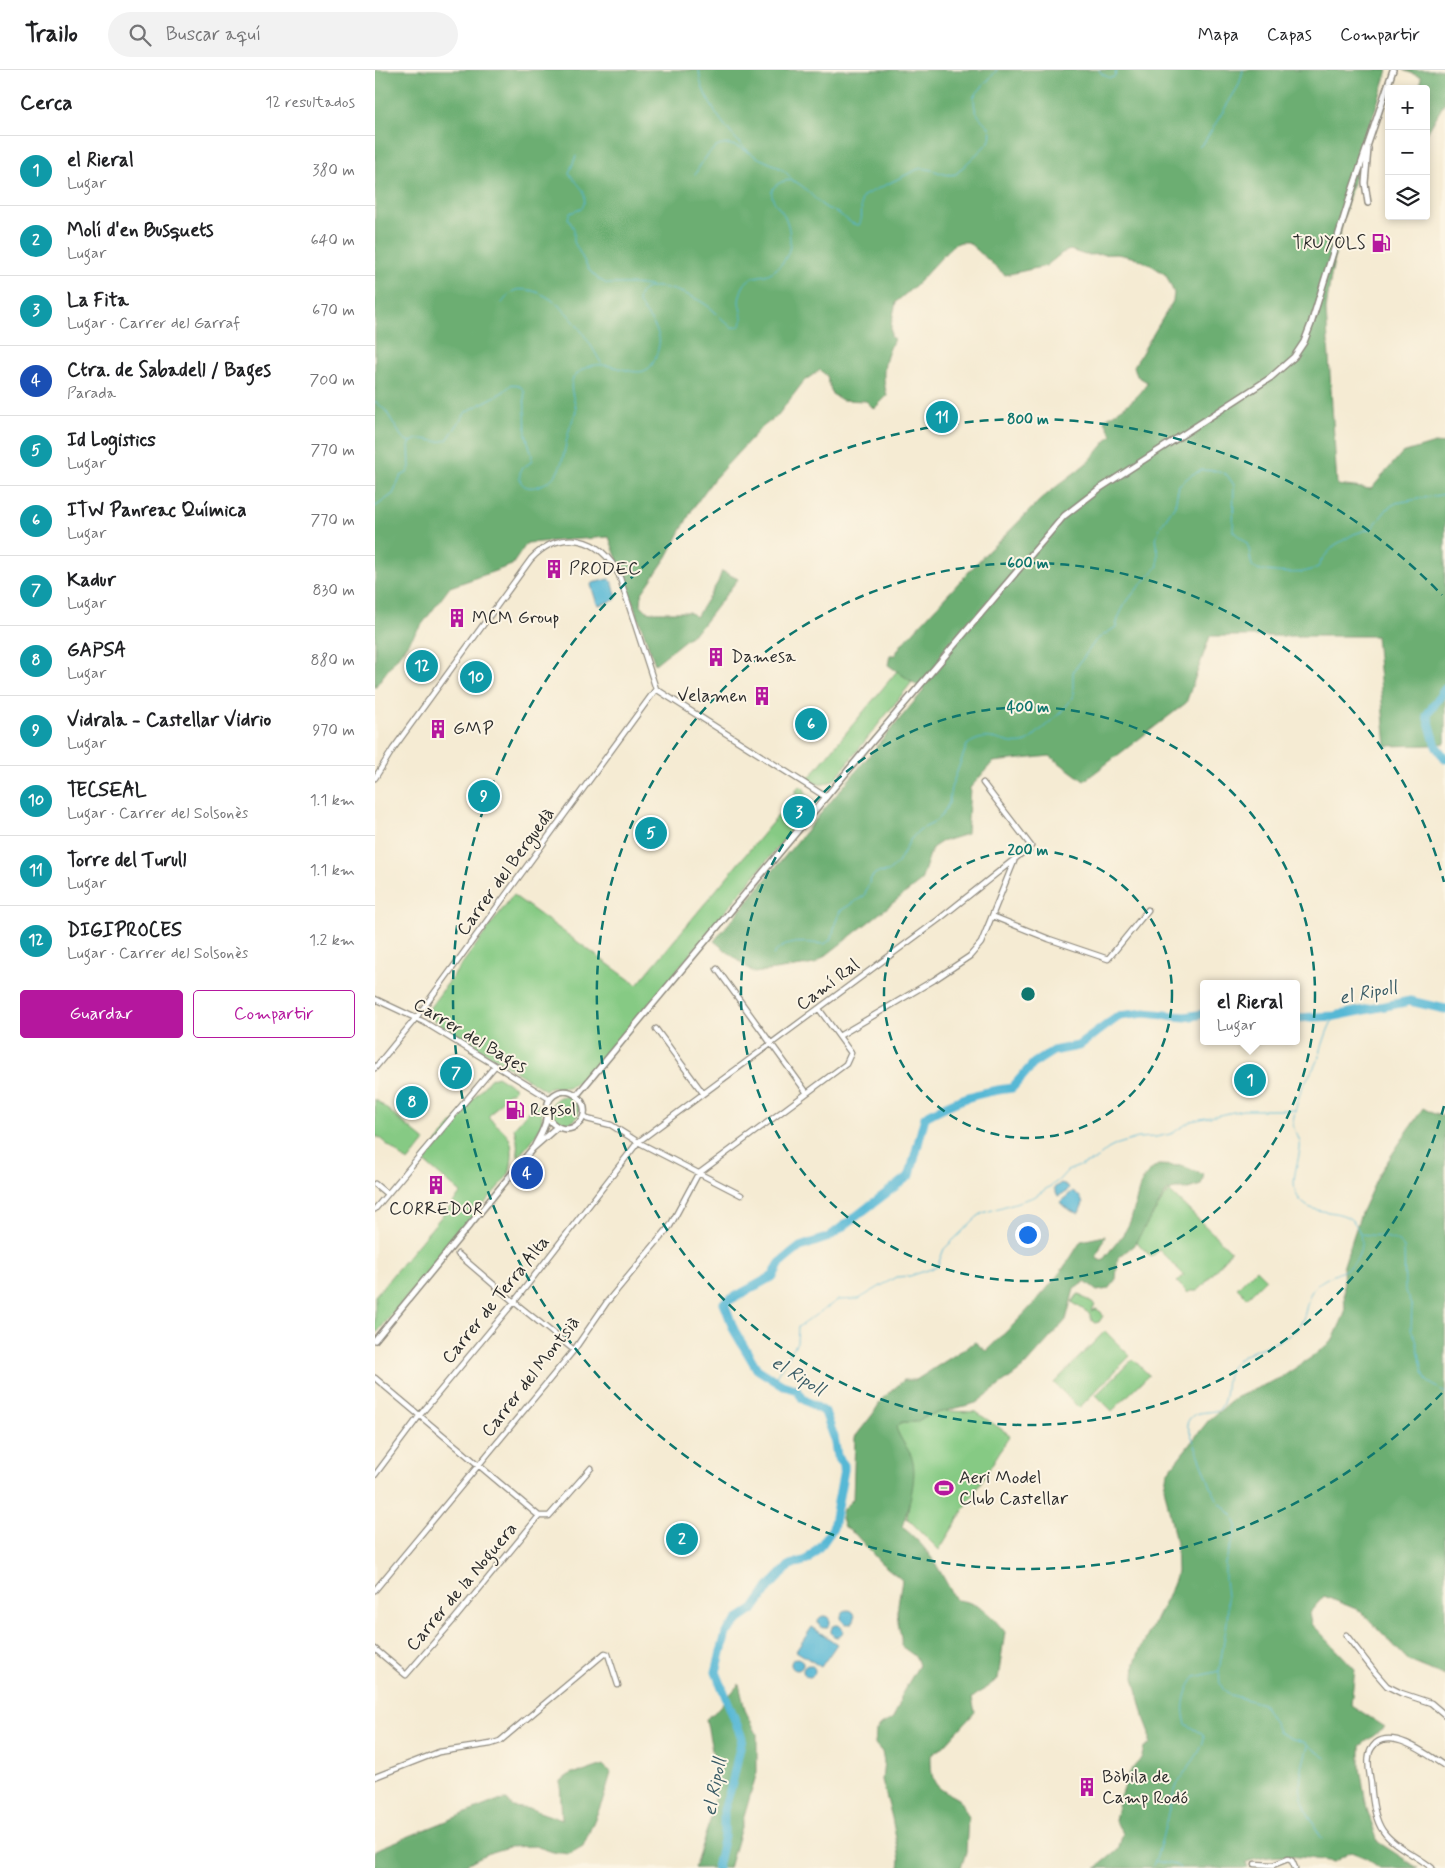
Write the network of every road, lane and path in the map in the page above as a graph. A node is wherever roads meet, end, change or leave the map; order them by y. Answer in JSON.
{"nodes":[{"id":1,"x":1393,"y":70,"type":"edge"},
{"id":2,"x":1369,"y":141,"type":"junction"},
{"id":3,"x":1368,"y":203,"type":"dead end"},
{"id":4,"x":656,"y":689,"type":"junction"},
{"id":5,"x":375,"y":778,"type":"edge"},
{"id":6,"x":983,"y":783,"type":"dead end"},
{"id":7,"x":826,"y":798,"type":"junction"},
{"id":8,"x":1016,"y":859,"type":"junction"},
{"id":9,"x":1148,"y":910,"type":"dead end"},
{"id":10,"x":992,"y":916,"type":"junction"},
{"id":11,"x":717,"y":969,"type":"dead end"},
{"id":12,"x":375,"y":999,"type":"edge"},
{"id":13,"x":819,"y":1009,"type":"junction"},
{"id":14,"x":416,"y":1018,"type":"junction"},
{"id":15,"x":656,"y":1029,"type":"dead end"},
{"id":16,"x":839,"y":1036,"type":"junction"},
{"id":17,"x":772,"y":1043,"type":"junction"},
{"id":18,"x":495,"y":1066,"type":"junction"},
{"id":19,"x":375,"y":1068,"type":"edge"},
{"id":20,"x":703,"y":1093,"type":"junction"},
{"id":21,"x":807,"y":1093,"type":"junction"},
{"id":22,"x":577,"y":1095,"type":"junction"},
{"id":23,"x":549,"y":1099,"type":"junction"},
{"id":24,"x":547,"y":1115,"type":"junction"},
{"id":25,"x":583,"y":1116,"type":"junction"},
{"id":26,"x":557,"y":1128,"type":"junction"},
{"id":27,"x":638,"y":1142,"type":"junction"},
{"id":28,"x":533,"y":1148,"type":"junction"},
{"id":29,"x":698,"y":1174,"type":"junction"},
{"id":30,"x":375,"y":1184,"type":"edge"},
{"id":31,"x":387,"y":1194,"type":"junction"},
{"id":32,"x":741,"y":1195,"type":"dead end"},
{"id":33,"x":375,"y":1209,"type":"edge"},
{"id":34,"x":458,"y":1254,"type":"dead end"},
{"id":35,"x":514,"y":1302,"type":"junction"},
{"id":36,"x":375,"y":1340,"type":"edge"},
{"id":37,"x":575,"y":1350,"type":"junction"},
{"id":38,"x":375,"y":1378,"type":"edge"},
{"id":39,"x":420,"y":1415,"type":"junction"},
{"id":40,"x":480,"y":1466,"type":"junction"},
{"id":41,"x":591,"y":1468,"type":"dead end"},
{"id":42,"x":375,"y":1474,"type":"edge"},
{"id":43,"x":539,"y":1516,"type":"junction"},
{"id":44,"x":375,"y":1590,"type":"edge"},
{"id":45,"x":1346,"y":1635,"type":"dead end"},
{"id":46,"x":375,"y":1649,"type":"edge"},
{"id":47,"x":617,"y":1685,"type":"dead end"},
{"id":48,"x":1445,"y":1715,"type":"edge"},
{"id":49,"x":1445,"y":1766,"type":"edge"},
{"id":50,"x":375,"y":1777,"type":"edge"},
{"id":51,"x":1255,"y":1864,"type":"dead end"},
{"id":52,"x":1295,"y":1868,"type":"edge"},
{"id":53,"x":1432,"y":1868,"type":"edge"}],
"edges":[{"from":1,"to":2,"type":"street"},
{"from":2,"to":3,"type":"street"},
{"from":2,"to":7,"type":"street"},
{"from":4,"to":5,"type":"street"},
{"from":4,"to":7,"type":"street"},
{"from":4,"to":14,"type":"street","name":"Carrer del Berguedà"},
{"from":6,"to":8,"type":"street","name":"Camí Ral"},
{"from":7,"to":22,"type":"street"},
{"from":8,"to":10,"type":"street"},
{"from":8,"to":13,"type":"street","name":"Camí Ral"},
{"from":9,"to":10,"type":"street"},
{"from":10,"to":16,"type":"street"},
{"from":11,"to":17,"type":"street"},
{"from":12,"to":14,"type":"street","name":"Carrer del Bages"},
{"from":13,"to":16,"type":"street"},
{"from":13,"to":17,"type":"street","name":"Camí Ral"},
{"from":14,"to":18,"type":"street","name":"Carrer del Bages"},
{"from":14,"to":19,"type":"street","name":"Carrer del Berguedà"},
{"from":15,"to":20,"type":"street"},
{"from":16,"to":21,"type":"street"},
{"from":17,"to":20,"type":"street","name":"Camí Ral"},
{"from":17,"to":21,"type":"street"},
{"from":18,"to":23,"type":"street","name":"Carrer del Bages"},
{"from":18,"to":31,"type":"street"},
{"from":20,"to":27,"type":"street","name":"Camí Ral"},
{"from":21,"to":29,"type":"street"},
{"from":22,"to":23,"type":"street"},
{"from":22,"to":25,"type":"street"},
{"from":23,"to":24,"type":"street"},
{"from":24,"to":26,"type":"street"},
{"from":24,"to":28,"type":"street"},
{"from":25,"to":26,"type":"street"},
{"from":25,"to":27,"type":"street"},
{"from":26,"to":28,"type":"street"},
{"from":27,"to":29,"type":"street"},
{"from":27,"to":35,"type":"street","name":"Carrer de Terra Alta"},
{"from":28,"to":36,"type":"street"},
{"from":29,"to":32,"type":"street"},
{"from":29,"to":37,"type":"street","name":"Carrer del Montsià"},
{"from":30,"to":31,"type":"street"},
{"from":31,"to":33,"type":"street"},
{"from":34,"to":35,"type":"street"},
{"from":35,"to":37,"type":"street"},
{"from":35,"to":39,"type":"street","name":"Carrer de Terra Alta"},
{"from":37,"to":40,"type":"street","name":"Carrer del Montsià"},
{"from":38,"to":39,"type":"street"},
{"from":39,"to":40,"type":"street"},
{"from":39,"to":42,"type":"street","name":"Carrer de Terra Alta"},
{"from":40,"to":43,"type":"street"},
{"from":40,"to":44,"type":"street","name":"Carrer del Montsià"},
{"from":41,"to":43,"type":"street"},
{"from":43,"to":46,"type":"street","name":"Carrer de la Noguera"},
{"from":45,"to":48,"type":"street"},
{"from":47,"to":50,"type":"street"},
{"from":49,"to":53,"type":"street"},
{"from":51,"to":52,"type":"street"}]}
